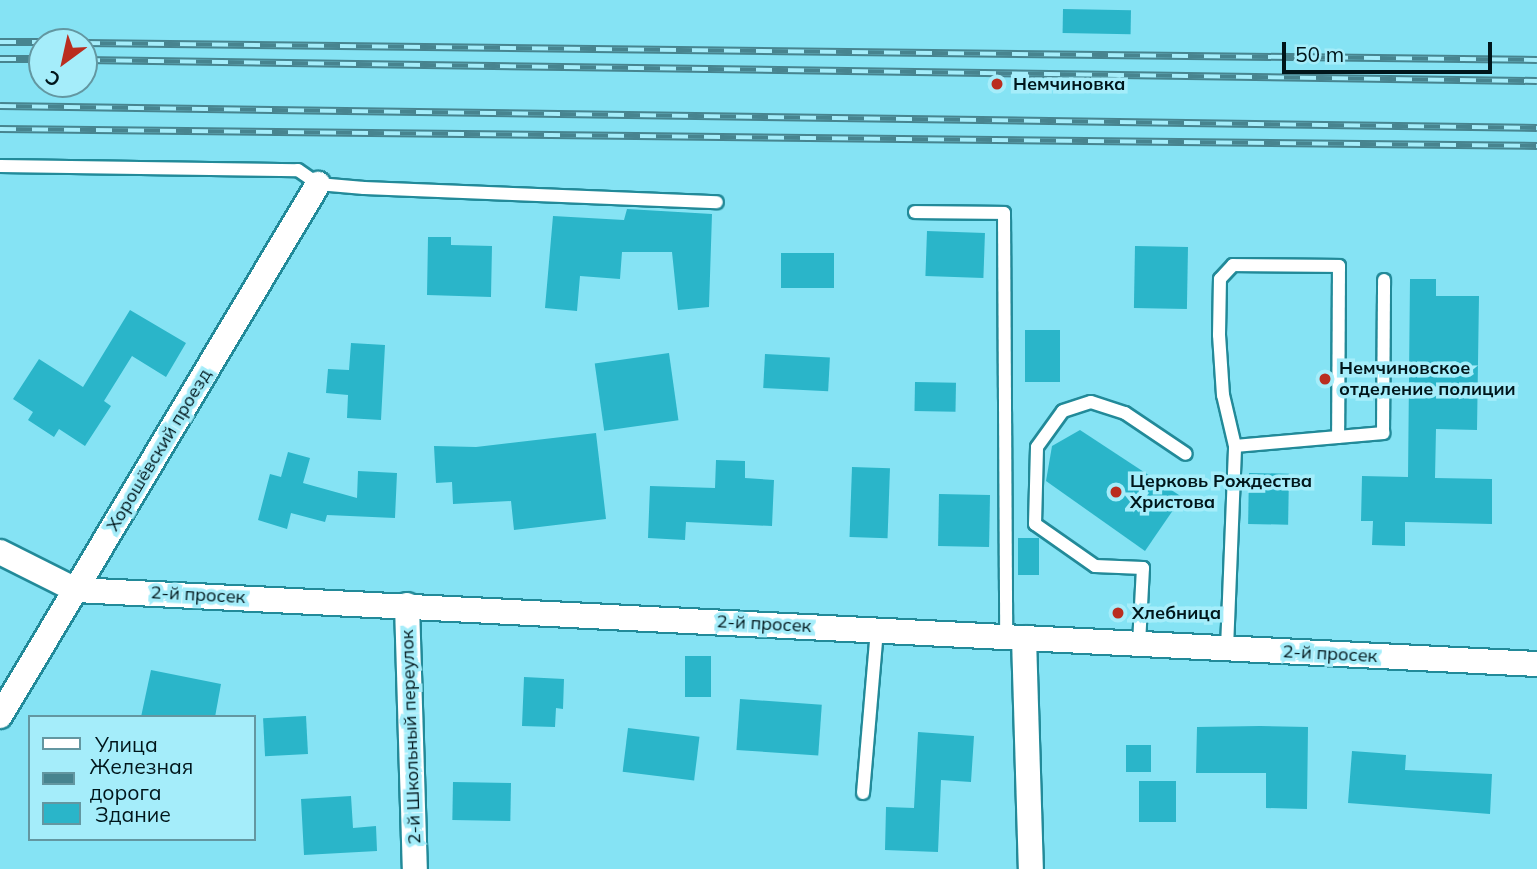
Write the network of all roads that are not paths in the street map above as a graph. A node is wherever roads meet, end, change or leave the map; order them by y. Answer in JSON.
{"nodes":[{"id":1,"x":0,"y":166,"type":"edge"},
{"id":2,"x":318,"y":184,"type":"junction"},
{"id":3,"x":717,"y":202,"type":"dead end"},
{"id":4,"x":915,"y":212,"type":"dead end"},
{"id":5,"x":1384,"y":280,"type":"dead end"},
{"id":6,"x":1338,"y":437,"type":"junction"},
{"id":7,"x":1235,"y":446,"type":"junction"},
{"id":8,"x":1186,"y":454,"type":"dead end"},
{"id":9,"x":0,"y":552,"type":"edge"},
{"id":10,"x":76,"y":590,"type":"junction"},
{"id":11,"x":407,"y":605,"type":"junction"},
{"id":12,"x":877,"y":630,"type":"junction"},
{"id":13,"x":1015,"y":637,"type":"junction"},
{"id":14,"x":1139,"y":644,"type":"junction"},
{"id":15,"x":1227,"y":648,"type":"junction"},
{"id":16,"x":1537,"y":664,"type":"edge"},
{"id":17,"x":0,"y":716,"type":"edge"},
{"id":18,"x":863,"y":793,"type":"dead end"},
{"id":19,"x":415,"y":869,"type":"edge"},
{"id":20,"x":1031,"y":869,"type":"edge"}],
"edges":[{"from":1,"to":2,"type":"lane"},
{"from":2,"to":3,"type":"lane"},
{"from":2,"to":10,"type":"street","name":"Хорошёвский проезд"},
{"from":4,"to":13,"type":"lane"},
{"from":5,"to":6,"type":"lane"},
{"from":6,"to":7,"type":"lane"},
{"from":6,"to":7,"type":"lane"},
{"from":7,"to":15,"type":"lane"},
{"from":8,"to":14,"type":"lane"},
{"from":9,"to":10,"type":"street","name":"2-й просек"},
{"from":10,"to":11,"type":"street","name":"2-й просек"},
{"from":10,"to":17,"type":"street","name":"Хорошёвский проезд"},
{"from":11,"to":12,"type":"street","name":"2-й просек"},
{"from":11,"to":19,"type":"street","name":"2-й Школьный переулок"},
{"from":12,"to":13,"type":"street","name":"2-й просек"},
{"from":12,"to":18,"type":"lane"},
{"from":13,"to":14,"type":"street","name":"2-й просек"},
{"from":13,"to":20,"type":"street"},
{"from":14,"to":15,"type":"street","name":"2-й просек"},
{"from":15,"to":16,"type":"street","name":"2-й просек"}]}
